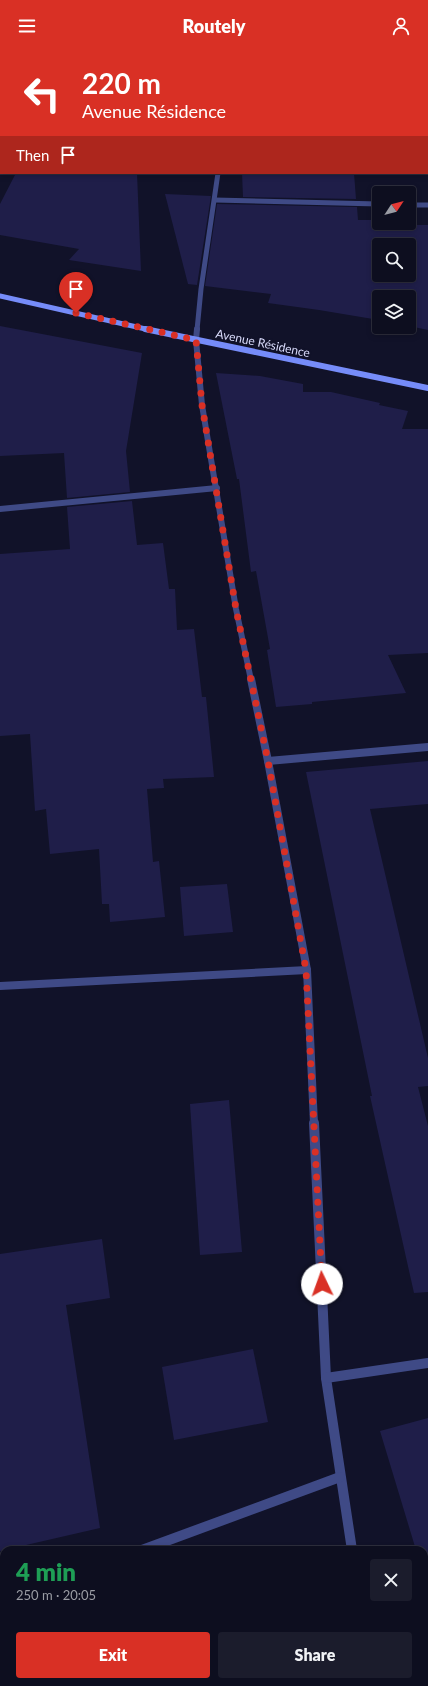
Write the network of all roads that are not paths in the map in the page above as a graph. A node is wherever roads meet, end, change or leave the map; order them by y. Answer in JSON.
{"nodes":[{"id":1,"x":218,"y":174,"type":"edge"},
{"id":2,"x":215,"y":200,"type":"junction"},
{"id":3,"x":372,"y":204,"type":"edge"},
{"id":4,"x":416,"y":205,"type":"edge"},
{"id":5,"x":428,"y":205,"type":"edge"},
{"id":6,"x":0,"y":296,"type":"edge"},
{"id":7,"x":196,"y":340,"type":"junction"},
{"id":8,"x":428,"y":388,"type":"edge"},
{"id":9,"x":217,"y":488,"type":"junction"},
{"id":10,"x":0,"y":509,"type":"edge"},
{"id":11,"x":428,"y":747,"type":"edge"},
{"id":12,"x":268,"y":761,"type":"junction"},
{"id":13,"x":306,"y":970,"type":"junction"},
{"id":14,"x":0,"y":986,"type":"edge"},
{"id":15,"x":428,"y":1364,"type":"edge"},
{"id":16,"x":326,"y":1378,"type":"junction"},
{"id":17,"x":340,"y":1476,"type":"junction"},
{"id":18,"x":153,"y":1546,"type":"edge"},
{"id":19,"x":351,"y":1546,"type":"edge"}],
"edges":[{"from":1,"to":2,"type":"street"},
{"from":2,"to":3,"type":"street"},
{"from":2,"to":7,"type":"street"},
{"from":4,"to":5,"type":"street"},
{"from":6,"to":7,"type":"main road","name":"Avenue Résidence"},
{"from":7,"to":8,"type":"main road","name":"Avenue Résidence"},
{"from":7,"to":9,"type":"street"},
{"from":9,"to":10,"type":"street"},
{"from":9,"to":12,"type":"street"},
{"from":11,"to":12,"type":"street"},
{"from":12,"to":13,"type":"street"},
{"from":13,"to":14,"type":"street"},
{"from":13,"to":16,"type":"street"},
{"from":15,"to":16,"type":"street"},
{"from":16,"to":17,"type":"street"},
{"from":17,"to":18,"type":"street"},
{"from":17,"to":19,"type":"street"}]}
